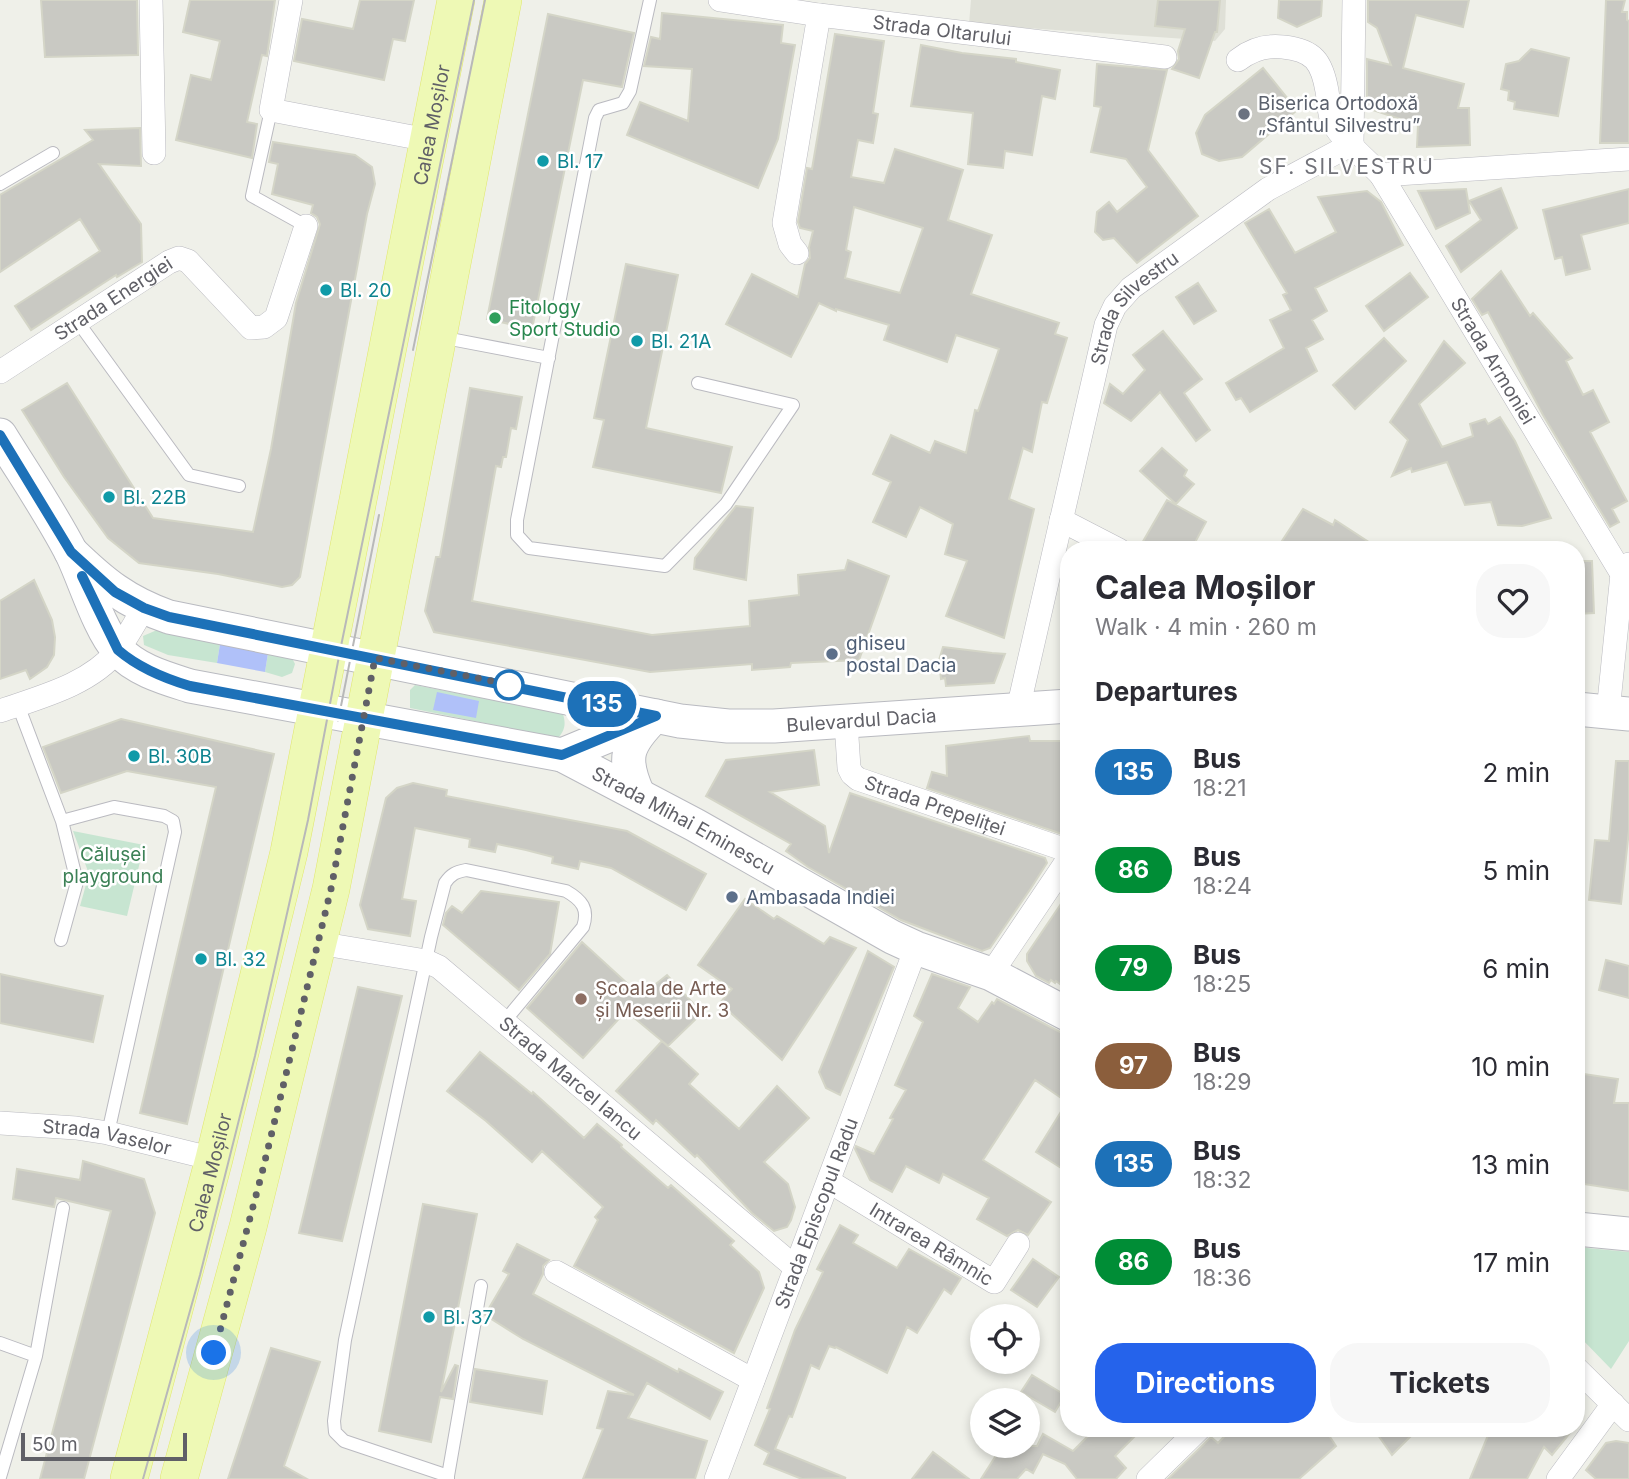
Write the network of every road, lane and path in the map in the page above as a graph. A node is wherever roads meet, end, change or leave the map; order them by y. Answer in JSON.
{"nodes":[{"id":1,"x":150,"y":0,"type":"edge"},
{"id":2,"x":291,"y":0,"type":"edge"},
{"id":3,"x":456,"y":0,"type":"edge"},
{"id":4,"x":503,"y":0,"type":"edge"},
{"id":5,"x":650,"y":0,"type":"edge"},
{"id":6,"x":720,"y":0,"type":"edge"},
{"id":7,"x":1354,"y":0,"type":"edge"},
{"id":8,"x":819,"y":15,"type":"junction"},
{"id":9,"x":1165,"y":57,"type":"dead end"},
{"id":10,"x":1238,"y":60,"type":"dead end"},
{"id":11,"x":271,"y":110,"type":"junction"},
{"id":12,"x":428,"y":139,"type":"junction"},
{"id":13,"x":1352,"y":144,"type":"junction"},
{"id":14,"x":53,"y":153,"type":"dead end"},
{"id":15,"x":154,"y":153,"type":"dead end"},
{"id":16,"x":1629,"y":159,"type":"edge"},
{"id":17,"x":1381,"y":174,"type":"junction"},
{"id":18,"x":0,"y":184,"type":"edge"},
{"id":19,"x":306,"y":226,"type":"joint"},
{"id":20,"x":797,"y":253,"type":"dead end"},
{"id":21,"x":78,"y":322,"type":"junction"},
{"id":22,"x":438,"y":336,"type":"junction"},
{"id":23,"x":549,"y":358,"type":"junction"},
{"id":24,"x":0,"y":372,"type":"edge"},
{"id":25,"x":698,"y":383,"type":"dead end"},
{"id":26,"x":0,"y":435,"type":"edge"},
{"id":27,"x":240,"y":486,"type":"dead end"},
{"id":28,"x":1061,"y":520,"type":"junction"},
{"id":29,"x":1102,"y":541,"type":"edge"},
{"id":30,"x":71,"y":552,"type":"junction"},
{"id":31,"x":1627,"y":572,"type":"edge"},
{"id":32,"x":144,"y":608,"type":"junction"},
{"id":33,"x":118,"y":650,"type":"junction"},
{"id":34,"x":352,"y":653,"type":"junction"},
{"id":35,"x":577,"y":699,"type":"junction"},
{"id":36,"x":1060,"y":707,"type":"edge"},
{"id":37,"x":9,"y":708,"type":"edge"},
{"id":38,"x":1018,"y":709,"type":"junction"},
{"id":39,"x":1605,"y":712,"type":"edge"},
{"id":40,"x":340,"y":714,"type":"junction"},
{"id":41,"x":656,"y":716,"type":"junction"},
{"id":42,"x":846,"y":722,"type":"junction"},
{"id":43,"x":562,"y":755,"type":"junction"},
{"id":44,"x":638,"y":794,"type":"junction"},
{"id":45,"x":62,"y":821,"type":"junction"},
{"id":46,"x":1060,"y":848,"type":"edge"},
{"id":47,"x":1060,"y":871,"type":"edge"},
{"id":48,"x":61,"y":940,"type":"dead end"},
{"id":49,"x":318,"y":943,"type":"junction"},
{"id":50,"x":916,"y":948,"type":"junction"},
{"id":51,"x":426,"y":961,"type":"junction"},
{"id":52,"x":991,"y":974,"type":"junction"},
{"id":53,"x":1060,"y":1010,"type":"edge"},
{"id":54,"x":504,"y":1022,"type":"junction"},
{"id":55,"x":0,"y":1123,"type":"edge"},
{"id":56,"x":108,"y":1133,"type":"junction"},
{"id":57,"x":214,"y":1159,"type":"junction"},
{"id":58,"x":830,"y":1182,"type":"junction"},
{"id":59,"x":63,"y":1208,"type":"dead end"},
{"id":60,"x":1585,"y":1230,"type":"edge"},
{"id":61,"x":1629,"y":1234,"type":"edge"},
{"id":62,"x":1018,"y":1244,"type":"dead end"},
{"id":63,"x":796,"y":1268,"type":"junction"},
{"id":64,"x":556,"y":1272,"type":"dead end"},
{"id":65,"x":481,"y":1286,"type":"dead end"},
{"id":66,"x":0,"y":1343,"type":"edge"},
{"id":67,"x":36,"y":1356,"type":"junction"},
{"id":68,"x":1585,"y":1377,"type":"edge"},
{"id":69,"x":753,"y":1380,"type":"junction"},
{"id":70,"x":1621,"y":1412,"type":"edge"},
{"id":71,"x":1191,"y":1437,"type":"edge"},
{"id":72,"x":0,"y":1477,"type":"edge"},
{"id":73,"x":448,"y":1478,"type":"edge"},
{"id":74,"x":129,"y":1479,"type":"edge"},
{"id":75,"x":179,"y":1479,"type":"edge"},
{"id":76,"x":716,"y":1479,"type":"edge"},
{"id":77,"x":1148,"y":1479,"type":"edge"},
{"id":78,"x":1558,"y":1479,"type":"edge"}],
"edges":[{"from":1,"to":15,"type":"street"},
{"from":2,"to":11,"type":"street"},
{"from":3,"to":12,"type":"main road","name":"Calea Moșilor"},
{"from":4,"to":22,"type":"main road","name":"Calea Moșilor"},
{"from":5,"to":23,"type":"lane"},
{"from":6,"to":8,"type":"street","name":"Strada Oltarului"},
{"from":7,"to":13,"type":"street"},
{"from":8,"to":9,"type":"street","name":"Strada Oltarului"},
{"from":8,"to":20,"type":"street"},
{"from":10,"to":13,"type":"street"},
{"from":11,"to":12,"type":"street"},
{"from":11,"to":19,"type":"lane"},
{"from":12,"to":34,"type":"main road","name":"Calea Moșilor"},
{"from":13,"to":17,"type":"street","name":"Strada Armoniei"},
{"from":13,"to":28,"type":"street","name":"Strada Silvestru"},
{"from":14,"to":18,"type":"lane"},
{"from":16,"to":17,"type":"street"},
{"from":17,"to":31,"type":"street","name":"Strada Armoniei"},
{"from":19,"to":21,"type":"street","name":"Strada Energiei"},
{"from":21,"to":24,"type":"street","name":"Strada Energiei"},
{"from":21,"to":27,"type":"lane"},
{"from":22,"to":23,"type":"lane"},
{"from":22,"to":34,"type":"main road","name":"Calea Moșilor"},
{"from":23,"to":25,"type":"lane"},
{"from":26,"to":30,"type":"main road"},
{"from":28,"to":29,"type":"street"},
{"from":28,"to":38,"type":"street","name":"Strada Silvestru"},
{"from":30,"to":32,"type":"main road","name":"Bulevardul Dacia"},
{"from":30,"to":33,"type":"main road"},
{"from":31,"to":39,"type":"street"},
{"from":32,"to":33,"type":"street"},
{"from":32,"to":34,"type":"main road","name":"Bulevardul Dacia"},
{"from":33,"to":37,"type":"street"},
{"from":33,"to":40,"type":"main road"},
{"from":34,"to":35,"type":"main road","name":"Bulevardul Dacia"},
{"from":34,"to":40,"type":"main road","name":"Calea Moșilor"},
{"from":34,"to":40,"type":"main road","name":"Calea Moșilor"},
{"from":35,"to":41,"type":"main road","name":"Bulevardul Dacia"},
{"from":35,"to":43,"type":"main road"},
{"from":36,"to":38,"type":"main road","name":"Bulevardul Dacia"},
{"from":37,"to":45,"type":"lane"},
{"from":38,"to":42,"type":"main road","name":"Bulevardul Dacia"},
{"from":40,"to":43,"type":"main road"},
{"from":40,"to":49,"type":"main road","name":"Calea Moșilor"},
{"from":40,"to":57,"type":"main road","name":"Calea Moșilor"},
{"from":41,"to":42,"type":"main road","name":"Bulevardul Dacia"},
{"from":41,"to":43,"type":"main road"},
{"from":41,"to":44,"type":"main road"},
{"from":42,"to":46,"type":"street","name":"Strada Prepeliței"},
{"from":43,"to":44,"type":"main road","name":"Strada Mihai Eminescu"},
{"from":44,"to":50,"type":"main road","name":"Strada Mihai Eminescu"},
{"from":45,"to":48,"type":"lane"},
{"from":45,"to":56,"type":"lane"},
{"from":47,"to":52,"type":"street"},
{"from":49,"to":51,"type":"street","name":"Strada Marcel Iancu"},
{"from":49,"to":75,"type":"main road","name":"Calea Moșilor"},
{"from":50,"to":52,"type":"main road","name":"Strada Mihai Eminescu"},
{"from":50,"to":58,"type":"street","name":"Strada Episcopul Radu"},
{"from":51,"to":54,"type":"street","name":"Strada Marcel Iancu"},
{"from":51,"to":54,"type":"lane"},
{"from":51,"to":73,"type":"lane"},
{"from":52,"to":53,"type":"main road","name":"Strada Mihai Eminescu"},
{"from":54,"to":63,"type":"street","name":"Strada Marcel Iancu"},
{"from":55,"to":56,"type":"street","name":"Strada Vaselor"},
{"from":56,"to":57,"type":"street","name":"Strada Vaselor"},
{"from":57,"to":74,"type":"main road","name":"Calea Moșilor"},
{"from":58,"to":62,"type":"street","name":"Intrarea Râmnic"},
{"from":58,"to":63,"type":"street","name":"Strada Episcopul Radu"},
{"from":59,"to":67,"type":"lane"},
{"from":60,"to":61,"type":"main road"},
{"from":63,"to":69,"type":"street","name":"Strada Episcopul Radu"},
{"from":64,"to":69,"type":"street"},
{"from":65,"to":73,"type":"lane"},
{"from":66,"to":67,"type":"lane"},
{"from":67,"to":72,"type":"lane"},
{"from":68,"to":70,"type":"street"},
{"from":69,"to":76,"type":"street","name":"Strada Episcopul Radu"},
{"from":70,"to":78,"type":"street"},
{"from":71,"to":77,"type":"street"}]}
